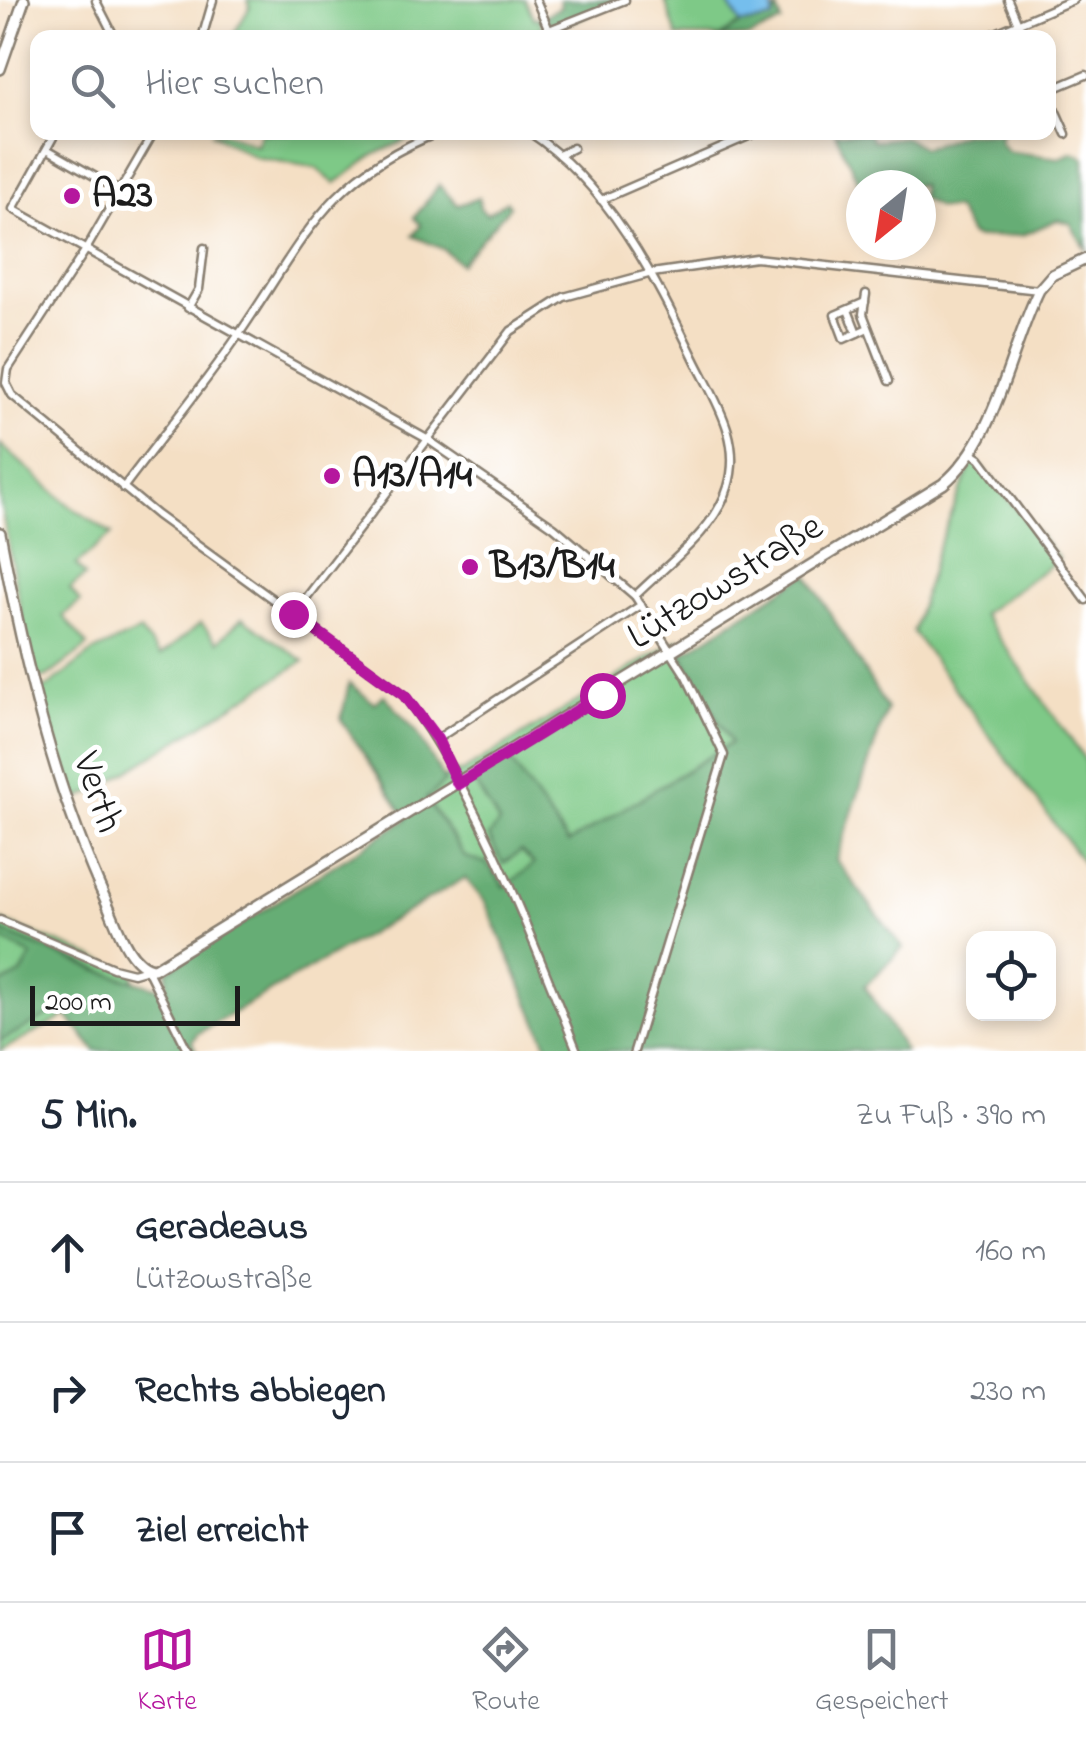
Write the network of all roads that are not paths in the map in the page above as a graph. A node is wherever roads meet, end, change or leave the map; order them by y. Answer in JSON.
{"nodes":[{"id":1,"x":24,"y":0,"type":"edge"},
{"id":2,"x":213,"y":0,"type":"edge"},
{"id":3,"x":536,"y":0,"type":"edge"},
{"id":4,"x":624,"y":0,"type":"edge"},
{"id":5,"x":1008,"y":0,"type":"edge"},
{"id":6,"x":1073,"y":0,"type":"edge"},
{"id":7,"x":96,"y":1,"type":"edge"},
{"id":8,"x":1018,"y":24,"type":"junction"},
{"id":9,"x":112,"y":30,"type":"edge"},
{"id":10,"x":204,"y":30,"type":"edge"},
{"id":11,"x":546,"y":30,"type":"edge"},
{"id":12,"x":556,"y":30,"type":"edge"},
{"id":13,"x":1003,"y":30,"type":"edge"},
{"id":14,"x":1021,"y":30,"type":"edge"},
{"id":15,"x":0,"y":69,"type":"edge"},
{"id":16,"x":1086,"y":75,"type":"edge"},
{"id":17,"x":1056,"y":89,"type":"edge"},
{"id":18,"x":1056,"y":111,"type":"edge"},
{"id":19,"x":1066,"y":134,"type":"dead end"},
{"id":20,"x":51,"y":140,"type":"edge"},
{"id":21,"x":149,"y":140,"type":"edge"},
{"id":22,"x":422,"y":140,"type":"edge"},
{"id":23,"x":539,"y":140,"type":"edge"},
{"id":24,"x":739,"y":140,"type":"edge"},
{"id":25,"x":573,"y":148,"type":"dead end"},
{"id":26,"x":46,"y":149,"type":"junction"},
{"id":27,"x":559,"y":156,"type":"junction"},
{"id":28,"x":120,"y":191,"type":"junction"},
{"id":29,"x":600,"y":200,"type":"junction"},
{"id":30,"x":204,"y":248,"type":"dead end"},
{"id":31,"x":85,"y":252,"type":"junction"},
{"id":32,"x":1086,"y":259,"type":"edge"},
{"id":33,"x":652,"y":273,"type":"junction"},
{"id":34,"x":1039,"y":290,"type":"junction"},
{"id":35,"x":188,"y":308,"type":"junction"},
{"id":36,"x":848,"y":310,"type":"junction"},
{"id":37,"x":868,"y":328,"type":"junction"},
{"id":38,"x":857,"y":334,"type":"junction"},
{"id":39,"x":238,"y":336,"type":"junction"},
{"id":40,"x":888,"y":381,"type":"dead end"},
{"id":41,"x":426,"y":438,"type":"junction"},
{"id":42,"x":972,"y":452,"type":"junction"},
{"id":43,"x":122,"y":488,"type":"junction"},
{"id":44,"x":0,"y":533,"type":"edge"},
{"id":45,"x":635,"y":596,"type":"junction"},
{"id":46,"x":1086,"y":600,"type":"edge"},
{"id":47,"x":641,"y":604,"type":"junction"},
{"id":48,"x":293,"y":614,"type":"junction"},
{"id":49,"x":671,"y":651,"type":"junction"},
{"id":50,"x":437,"y":739,"type":"junction"},
{"id":51,"x":458,"y":784,"type":"junction"},
{"id":52,"x":0,"y":920,"type":"edge"},
{"id":53,"x":147,"y":969,"type":"junction"},
{"id":54,"x":188,"y":1051,"type":"edge"},
{"id":55,"x":578,"y":1051,"type":"edge"},
{"id":56,"x":634,"y":1051,"type":"edge"}],
"edges":[{"from":1,"to":15,"type":"street"},
{"from":2,"to":10,"type":"street"},
{"from":3,"to":11,"type":"street"},
{"from":4,"to":12,"type":"street"},
{"from":5,"to":8,"type":"street"},
{"from":6,"to":8,"type":"street"},
{"from":7,"to":9,"type":"street"},
{"from":8,"to":13,"type":"street"},
{"from":8,"to":14,"type":"street"},
{"from":16,"to":17,"type":"street"},
{"from":18,"to":19,"type":"street"},
{"from":20,"to":26,"type":"street"},
{"from":21,"to":28,"type":"street"},
{"from":22,"to":39,"type":"street"},
{"from":23,"to":27,"type":"street"},
{"from":24,"to":29,"type":"street"},
{"from":25,"to":27,"type":"street"},
{"from":26,"to":28,"type":"street"},
{"from":26,"to":31,"type":"street"},
{"from":27,"to":29,"type":"street"},
{"from":28,"to":31,"type":"street"},
{"from":29,"to":33,"type":"street"},
{"from":30,"to":35,"type":"street"},
{"from":31,"to":35,"type":"street"},
{"from":31,"to":43,"type":"street"},
{"from":32,"to":34,"type":"street"},
{"from":33,"to":34,"type":"street"},
{"from":33,"to":41,"type":"street"},
{"from":33,"to":45,"type":"street"},
{"from":34,"to":42,"type":"street","name":"Lützowstraße"},
{"from":35,"to":39,"type":"street"},
{"from":36,"to":37,"type":"street"},
{"from":36,"to":38,"type":"street"},
{"from":36,"to":38,"type":"street"},
{"from":37,"to":38,"type":"street"},
{"from":37,"to":40,"type":"street"},
{"from":39,"to":41,"type":"street"},
{"from":39,"to":43,"type":"street"},
{"from":41,"to":45,"type":"street"},
{"from":41,"to":48,"type":"street"},
{"from":42,"to":46,"type":"street"},
{"from":42,"to":49,"type":"street","name":"Lützowstraße"},
{"from":43,"to":48,"type":"street"},
{"from":44,"to":53,"type":"street","name":"Verth"},
{"from":45,"to":47,"type":"street"},
{"from":47,"to":49,"type":"street"},
{"from":47,"to":50,"type":"street"},
{"from":48,"to":50,"type":"street"},
{"from":49,"to":51,"type":"street","name":"Lützowstraße"},
{"from":49,"to":56,"type":"street"},
{"from":50,"to":51,"type":"street"},
{"from":51,"to":53,"type":"street","name":"Lützowstraße"},
{"from":51,"to":55,"type":"street"},
{"from":52,"to":53,"type":"street"},
{"from":53,"to":54,"type":"street","name":"Verth"}]}
